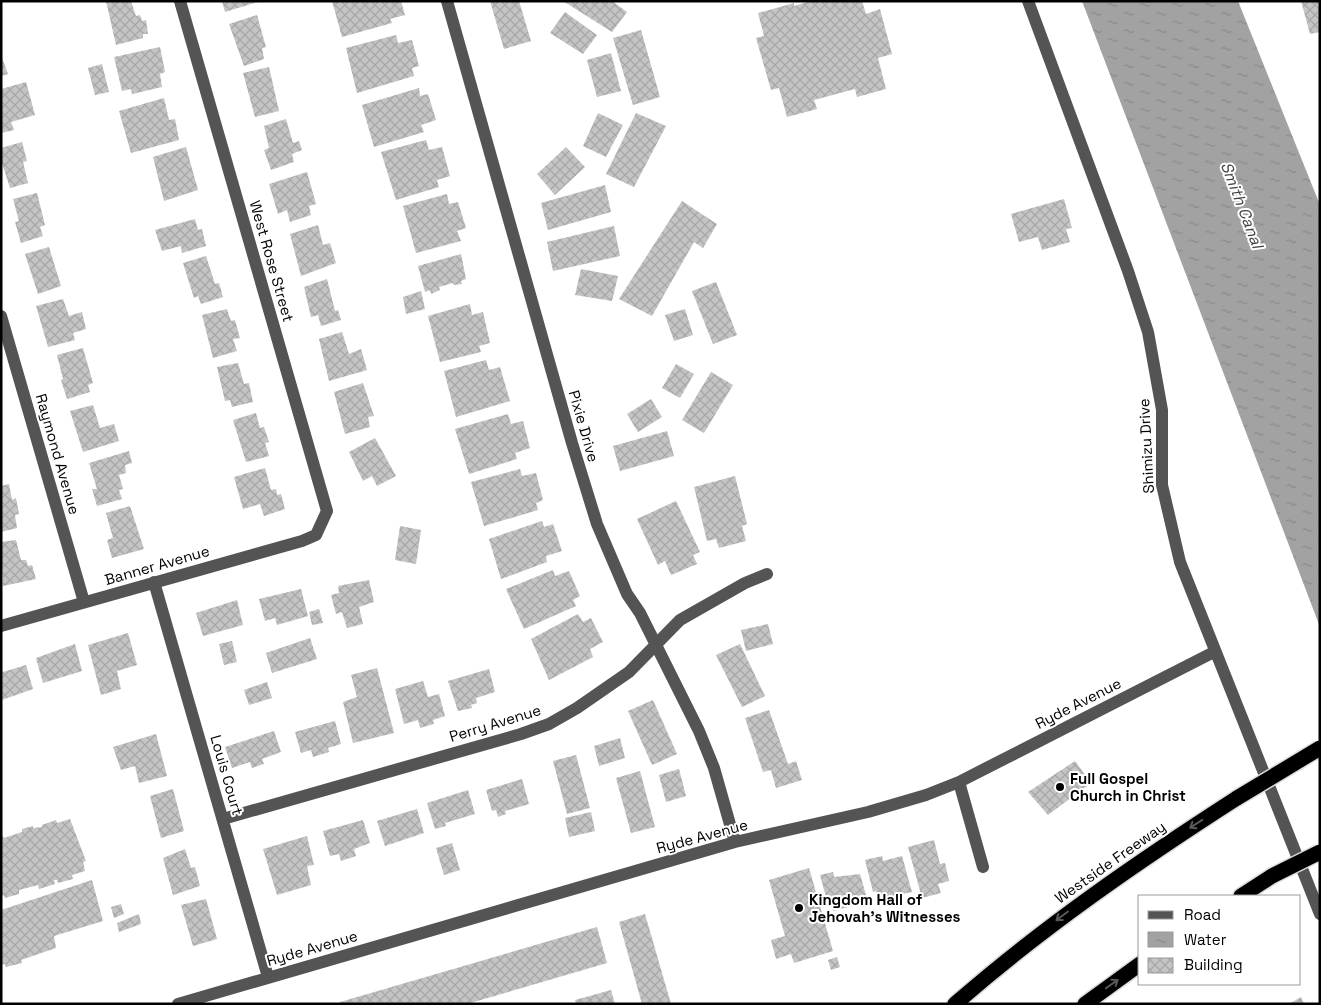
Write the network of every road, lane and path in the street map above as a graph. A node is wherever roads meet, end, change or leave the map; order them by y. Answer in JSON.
{"nodes":[{"id":1,"x":180,"y":1,"type":"edge"},
{"id":2,"x":447,"y":1,"type":"edge"},
{"id":3,"x":1028,"y":1,"type":"edge"},
{"id":4,"x":1,"y":316,"type":"edge"},
{"id":5,"x":320,"y":530,"type":"joint"},
{"id":6,"x":768,"y":574,"type":"dead end"},
{"id":7,"x":154,"y":582,"type":"junction"},
{"id":8,"x":84,"y":602,"type":"junction"},
{"id":9,"x":1,"y":626,"type":"edge"},
{"id":10,"x":656,"y":646,"type":"junction"},
{"id":11,"x":1214,"y":652,"type":"junction"},
{"id":12,"x":1320,"y":748,"type":"edge"},
{"id":13,"x":960,"y":782,"type":"junction"},
{"id":14,"x":223,"y":819,"type":"junction"},
{"id":15,"x":735,"y":842,"type":"junction"},
{"id":16,"x":1320,"y":852,"type":"edge"},
{"id":17,"x":983,"y":867,"type":"dead end"},
{"id":18,"x":1243,"y":895,"type":"edge"},
{"id":19,"x":1320,"y":914,"type":"edge"},
{"id":20,"x":1138,"y":965,"type":"edge"},
{"id":21,"x":992,"y":971,"type":"junction"},
{"id":22,"x":268,"y":977,"type":"junction"},
{"id":23,"x":178,"y":1004,"type":"edge"},
{"id":24,"x":945,"y":1004,"type":"edge"},
{"id":25,"x":955,"y":1004,"type":"edge"},
{"id":26,"x":1085,"y":1004,"type":"edge"}],
"edges":[{"from":1,"to":5,"type":"street","name":"West Rose Street"},
{"from":2,"to":10,"type":"street","name":"Pixie Drive"},
{"from":3,"to":11,"type":"street","name":"Shimizu Drive"},
{"from":4,"to":8,"type":"street","name":"Raymond Avenue"},
{"from":5,"to":7,"type":"street","name":"Banner Avenue"},
{"from":6,"to":10,"type":"street","name":"Perry Avenue"},
{"from":7,"to":8,"type":"street","name":"Banner Avenue"},
{"from":7,"to":14,"type":"street","name":"Louis Court"},
{"from":8,"to":9,"type":"street","name":"Banner Avenue"},
{"from":10,"to":14,"type":"street","name":"Perry Avenue"},
{"from":10,"to":15,"type":"street","name":"Pixie Drive"},
{"from":11,"to":13,"type":"street","name":"Ryde Avenue"},
{"from":11,"to":19,"type":"street","name":"Shimizu Drive"},
{"from":12,"to":21,"type":"highway","name":"Westside Freeway","one_way":true,"bridge":true},
{"from":13,"to":15,"type":"street","name":"Ryde Avenue"},
{"from":13,"to":17,"type":"street"},
{"from":14,"to":22,"type":"street","name":"Louis Court"},
{"from":15,"to":22,"type":"street","name":"Ryde Avenue"},
{"from":16,"to":18,"type":"highway","bridge":true},
{"from":26,"to":20,"type":"highway","one_way":true},
{"from":21,"to":24,"type":"highway"},
{"from":21,"to":25,"type":"highway","name":"Westside Freeway"},
{"from":22,"to":23,"type":"street","name":"Ryde Avenue"}]}
